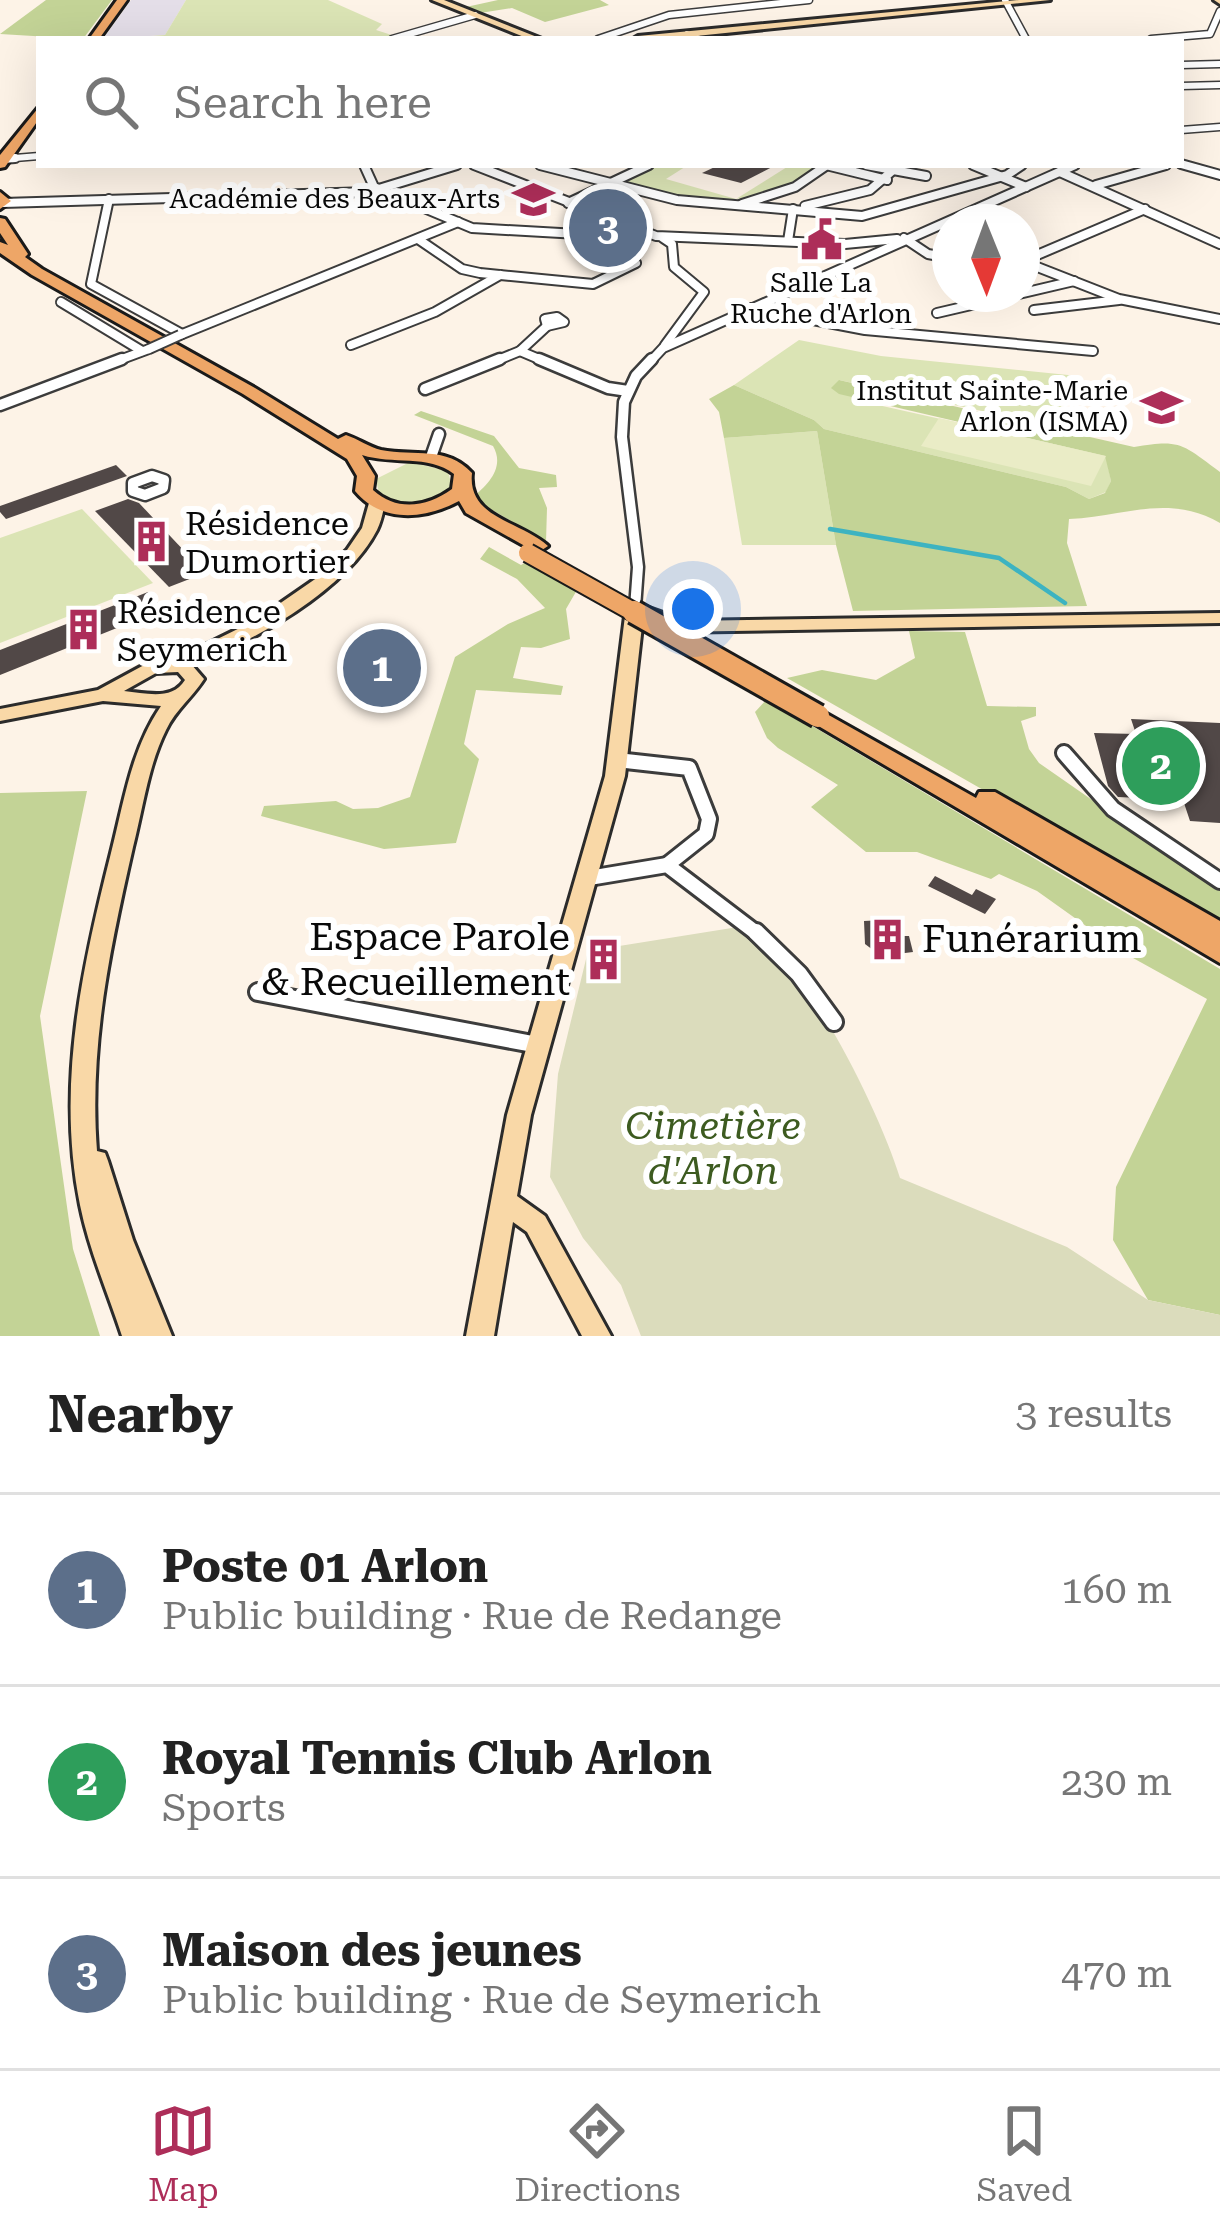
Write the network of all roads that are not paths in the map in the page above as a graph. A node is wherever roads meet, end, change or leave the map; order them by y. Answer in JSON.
{"nodes":[{"id":1,"x":122,"y":0,"type":"edge"},
{"id":2,"x":436,"y":0,"type":"edge"},
{"id":3,"x":809,"y":0,"type":"edge"},
{"id":4,"x":1046,"y":0,"type":"edge"},
{"id":5,"x":1006,"y":2,"type":"edge"},
{"id":6,"x":1220,"y":11,"type":"edge"},
{"id":7,"x":475,"y":15,"type":"junction"},
{"id":8,"x":638,"y":25,"type":"junction"},
{"id":9,"x":687,"y":34,"type":"junction"},
{"id":10,"x":96,"y":36,"type":"edge"},
{"id":11,"x":404,"y":36,"type":"edge"},
{"id":12,"x":529,"y":36,"type":"edge"},
{"id":13,"x":607,"y":36,"type":"edge"},
{"id":14,"x":666,"y":36,"type":"edge"},
{"id":15,"x":692,"y":36,"type":"edge"},
{"id":16,"x":1024,"y":36,"type":"edge"},
{"id":17,"x":1184,"y":36,"type":"edge"},
{"id":18,"x":1184,"y":60,"type":"edge"},
{"id":19,"x":1220,"y":60,"type":"edge"},
{"id":20,"x":1184,"y":61,"type":"edge"},
{"id":21,"x":1193,"y":64,"type":"junction"},
{"id":22,"x":1217,"y":85,"type":"edge"},
{"id":23,"x":1184,"y":86,"type":"edge"},
{"id":24,"x":36,"y":115,"type":"edge"},
{"id":25,"x":1220,"y":127,"type":"edge"},
{"id":26,"x":1184,"y":130,"type":"edge"},
{"id":27,"x":36,"y":131,"type":"edge"},
{"id":28,"x":23,"y":134,"type":"junction"},
{"id":29,"x":36,"y":156,"type":"edge"},
{"id":30,"x":5,"y":159,"type":"edge"},
{"id":31,"x":1184,"y":165,"type":"edge"},
{"id":32,"x":365,"y":168,"type":"edge"},
{"id":33,"x":448,"y":168,"type":"edge"},
{"id":34,"x":481,"y":168,"type":"edge"},
{"id":35,"x":552,"y":168,"type":"edge"},
{"id":36,"x":643,"y":168,"type":"edge"},
{"id":37,"x":822,"y":168,"type":"edge"},
{"id":38,"x":837,"y":168,"type":"edge"},
{"id":39,"x":897,"y":168,"type":"edge"},
{"id":40,"x":980,"y":168,"type":"edge"},
{"id":41,"x":1016,"y":168,"type":"edge"},
{"id":42,"x":1068,"y":168,"type":"edge"},
{"id":43,"x":1155,"y":168,"type":"edge"},
{"id":44,"x":1059,"y":172,"type":"junction"},
{"id":45,"x":0,"y":176,"type":"edge"},
{"id":46,"x":926,"y":176,"type":"dead end"},
{"id":47,"x":1000,"y":176,"type":"junction"},
{"id":48,"x":1220,"y":178,"type":"edge"},
{"id":49,"x":887,"y":181,"type":"junction"},
{"id":50,"x":612,"y":183,"type":"junction"},
{"id":51,"x":1095,"y":185,"type":"junction"},
{"id":52,"x":1026,"y":187,"type":"junction"},
{"id":53,"x":385,"y":190,"type":"junction"},
{"id":54,"x":865,"y":191,"type":"junction"},
{"id":55,"x":109,"y":199,"type":"junction"},
{"id":56,"x":5,"y":200,"type":"edge"},
{"id":57,"x":568,"y":203,"type":"junction"},
{"id":58,"x":742,"y":204,"type":"junction"},
{"id":59,"x":793,"y":208,"type":"junction"},
{"id":60,"x":904,"y":208,"type":"junction"},
{"id":61,"x":1145,"y":208,"type":"junction"},
{"id":62,"x":0,"y":222,"type":"edge"},
{"id":63,"x":458,"y":223,"type":"junction"},
{"id":64,"x":630,"y":228,"type":"junction"},
{"id":65,"x":656,"y":236,"type":"junction"},
{"id":66,"x":904,"y":238,"type":"junction"},
{"id":67,"x":418,"y":239,"type":"junction"},
{"id":68,"x":788,"y":242,"type":"junction"},
{"id":69,"x":1220,"y":244,"type":"edge"},
{"id":70,"x":0,"y":246,"type":"edge"},
{"id":71,"x":1040,"y":253,"type":"edge"},
{"id":72,"x":932,"y":255,"type":"edge"},
{"id":73,"x":636,"y":263,"type":"dead end"},
{"id":74,"x":32,"y":268,"type":"junction"},
{"id":75,"x":1040,"y":268,"type":"edge"},
{"id":76,"x":500,"y":275,"type":"junction"},
{"id":77,"x":1074,"y":281,"type":"junction"},
{"id":78,"x":1119,"y":299,"type":"junction"},
{"id":79,"x":61,"y":302,"type":"dead end"},
{"id":80,"x":748,"y":308,"type":"junction"},
{"id":81,"x":1040,"y":310,"type":"edge"},
{"id":82,"x":937,"y":313,"type":"dead end"},
{"id":83,"x":1220,"y":319,"type":"edge"},
{"id":84,"x":681,"y":325,"type":"junction"},
{"id":85,"x":547,"y":326,"type":"dead end"},
{"id":86,"x":697,"y":331,"type":"junction"},
{"id":87,"x":181,"y":335,"type":"junction"},
{"id":88,"x":351,"y":344,"type":"dead end"},
{"id":89,"x":663,"y":348,"type":"junction"},
{"id":90,"x":146,"y":350,"type":"junction"},
{"id":91,"x":520,"y":351,"type":"junction"},
{"id":92,"x":1093,"y":351,"type":"dead end"},
{"id":93,"x":425,"y":388,"type":"dead end"},
{"id":94,"x":249,"y":391,"type":"junction"},
{"id":95,"x":628,"y":391,"type":"junction"},
{"id":96,"x":0,"y":405,"type":"edge"},
{"id":97,"x":439,"y":434,"type":"dead end"},
{"id":98,"x":431,"y":457,"type":"junction"},
{"id":99,"x":401,"y":458,"type":"junction"},
{"id":100,"x":367,"y":476,"type":"junction"},
{"id":101,"x":461,"y":491,"type":"junction"},
{"id":102,"x":377,"y":503,"type":"junction"},
{"id":103,"x":422,"y":509,"type":"junction"},
{"id":104,"x":368,"y":532,"type":"junction"},
{"id":105,"x":533,"y":550,"type":"junction"},
{"id":106,"x":1220,"y":618,"type":"edge"},
{"id":107,"x":634,"y":620,"type":"junction"},
{"id":108,"x":231,"y":642,"type":"junction"},
{"id":109,"x":173,"y":664,"type":"junction"},
{"id":110,"x":195,"y":680,"type":"junction"},
{"id":111,"x":139,"y":691,"type":"junction"},
{"id":112,"x":177,"y":698,"type":"junction"},
{"id":113,"x":823,"y":713,"type":"junction"},
{"id":114,"x":0,"y":715,"type":"edge"},
{"id":115,"x":152,"y":735,"type":"junction"},
{"id":116,"x":1064,"y":753,"type":"dead end"},
{"id":117,"x":617,"y":760,"type":"junction"},
{"id":118,"x":667,"y":866,"type":"junction"},
{"id":119,"x":589,"y":878,"type":"junction"},
{"id":120,"x":1220,"y":880,"type":"edge"},
{"id":121,"x":1220,"y":933,"type":"edge"},
{"id":122,"x":1220,"y":953,"type":"edge"},
{"id":123,"x":259,"y":992,"type":"dead end"},
{"id":124,"x":834,"y":1022,"type":"dead end"},
{"id":125,"x":538,"y":1045,"type":"junction"},
{"id":126,"x":83,"y":1091,"type":"junction"},
{"id":127,"x":505,"y":1202,"type":"junction"},
{"id":128,"x":136,"y":1336,"type":"edge"},
{"id":129,"x":158,"y":1336,"type":"edge"},
{"id":130,"x":480,"y":1336,"type":"edge"},
{"id":131,"x":597,"y":1336,"type":"edge"}],
"edges":[{"from":1,"to":10,"type":"main road"},
{"from":2,"to":7,"type":"main road"},
{"from":3,"to":8,"type":"street"},
{"from":4,"to":5,"type":"main road"},
{"from":5,"to":9,"type":"main road"},
{"from":5,"to":16,"type":"street"},
{"from":6,"to":17,"type":"street"},
{"from":7,"to":11,"type":"street"},
{"from":7,"to":12,"type":"main road"},
{"from":8,"to":13,"type":"street"},
{"from":8,"to":14,"type":"street"},
{"from":9,"to":14,"type":"main road"},
{"from":9,"to":15,"type":"street"},
{"from":18,"to":19,"type":"street"},
{"from":19,"to":21,"type":"street"},
{"from":20,"to":21,"type":"street"},
{"from":21,"to":22,"type":"street"},
{"from":22,"to":23,"type":"street"},
{"from":24,"to":28,"type":"main road"},
{"from":25,"to":26,"type":"street"},
{"from":27,"to":28,"type":"street"},
{"from":28,"to":30,"type":"main road"},
{"from":29,"to":30,"type":"street"},
{"from":30,"to":45,"type":"main road"},
{"from":31,"to":48,"type":"street"},
{"from":32,"to":53,"type":"street"},
{"from":33,"to":53,"type":"street"},
{"from":34,"to":57,"type":"street"},
{"from":35,"to":50,"type":"street"},
{"from":36,"to":50,"type":"street"},
{"from":37,"to":58,"type":"street"},
{"from":38,"to":49,"type":"street"},
{"from":39,"to":46,"type":"street"},
{"from":39,"to":49,"type":"street"},
{"from":40,"to":47,"type":"street"},
{"from":41,"to":47,"type":"street"},
{"from":42,"to":44,"type":"street"},
{"from":43,"to":51,"type":"street"},
{"from":44,"to":51,"type":"street"},
{"from":44,"to":52,"type":"street"},
{"from":47,"to":52,"type":"street"},
{"from":47,"to":60,"type":"street"},
{"from":49,"to":54,"type":"street"},
{"from":50,"to":57,"type":"street"},
{"from":50,"to":58,"type":"street"},
{"from":51,"to":61,"type":"street"},
{"from":52,"to":66,"type":"street"},
{"from":53,"to":55,"type":"street"},
{"from":53,"to":63,"type":"street"},
{"from":54,"to":59,"type":"street"},
{"from":54,"to":60,"type":"street"},
{"from":55,"to":56,"type":"street"},
{"from":55,"to":87,"type":"street"},
{"from":57,"to":64,"type":"street"},
{"from":58,"to":59,"type":"street"},
{"from":59,"to":60,"type":"street"},
{"from":59,"to":68,"type":"street"},
{"from":61,"to":69,"type":"street"},
{"from":61,"to":71,"type":"street"},
{"from":62,"to":74,"type":"main road"},
{"from":63,"to":64,"type":"street"},
{"from":63,"to":67,"type":"street"},
{"from":64,"to":65,"type":"street"},
{"from":65,"to":68,"type":"street"},
{"from":65,"to":84,"type":"street"},
{"from":66,"to":68,"type":"street"},
{"from":66,"to":72,"type":"street"},
{"from":66,"to":80,"type":"street"},
{"from":67,"to":76,"type":"street"},
{"from":67,"to":87,"type":"street"},
{"from":70,"to":74,"type":"main road"},
{"from":73,"to":76,"type":"street"},
{"from":74,"to":94,"type":"main road"},
{"from":75,"to":77,"type":"street"},
{"from":76,"to":88,"type":"street"},
{"from":77,"to":78,"type":"street"},
{"from":77,"to":82,"type":"street"},
{"from":78,"to":81,"type":"street"},
{"from":78,"to":83,"type":"street"},
{"from":79,"to":90,"type":"street"},
{"from":80,"to":86,"type":"street"},
{"from":80,"to":92,"type":"street"},
{"from":84,"to":86,"type":"street"},
{"from":84,"to":89,"type":"street"},
{"from":85,"to":91,"type":"street"},
{"from":86,"to":89,"type":"street"},
{"from":87,"to":90,"type":"street","bridge":true},
{"from":89,"to":95,"type":"street"},
{"from":90,"to":96,"type":"street"},
{"from":91,"to":93,"type":"street"},
{"from":91,"to":95,"type":"street"},
{"from":94,"to":99,"type":"main road"},
{"from":94,"to":100,"type":"main road"},
{"from":95,"to":107,"type":"street"},
{"from":97,"to":98,"type":"street"},
{"from":98,"to":99,"type":"main road"},
{"from":98,"to":101,"type":"main road"},
{"from":99,"to":100,"type":"main road"},
{"from":100,"to":102,"type":"main road"},
{"from":101,"to":103,"type":"main road"},
{"from":101,"to":105,"type":"main road"},
{"from":102,"to":103,"type":"main road"},
{"from":102,"to":104,"type":"main road"},
{"from":103,"to":104,"type":"main road"},
{"from":103,"to":105,"type":"main road"},
{"from":104,"to":108,"type":"main road"},
{"from":105,"to":113,"type":"main road","bridge":true},
{"from":106,"to":107,"type":"main road"},
{"from":107,"to":117,"type":"main road"},
{"from":108,"to":109,"type":"main road"},
{"from":108,"to":110,"type":"main road"},
{"from":109,"to":110,"type":"main road"},
{"from":109,"to":111,"type":"main road"},
{"from":110,"to":112,"type":"main road"},
{"from":111,"to":112,"type":"main road"},
{"from":111,"to":114,"type":"main road"},
{"from":111,"to":115,"type":"main road"},
{"from":112,"to":115,"type":"main road"},
{"from":113,"to":121,"type":"main road"},
{"from":113,"to":122,"type":"main road"},
{"from":115,"to":126,"type":"main road"},
{"from":116,"to":120,"type":"street"},
{"from":117,"to":118,"type":"street"},
{"from":117,"to":119,"type":"main road"},
{"from":118,"to":119,"type":"street"},
{"from":118,"to":124,"type":"street"},
{"from":119,"to":125,"type":"main road"},
{"from":123,"to":125,"type":"street"},
{"from":125,"to":127,"type":"main road"},
{"from":126,"to":128,"type":"main road"},
{"from":126,"to":129,"type":"main road"},
{"from":127,"to":130,"type":"main road"},
{"from":127,"to":131,"type":"main road"}]}
